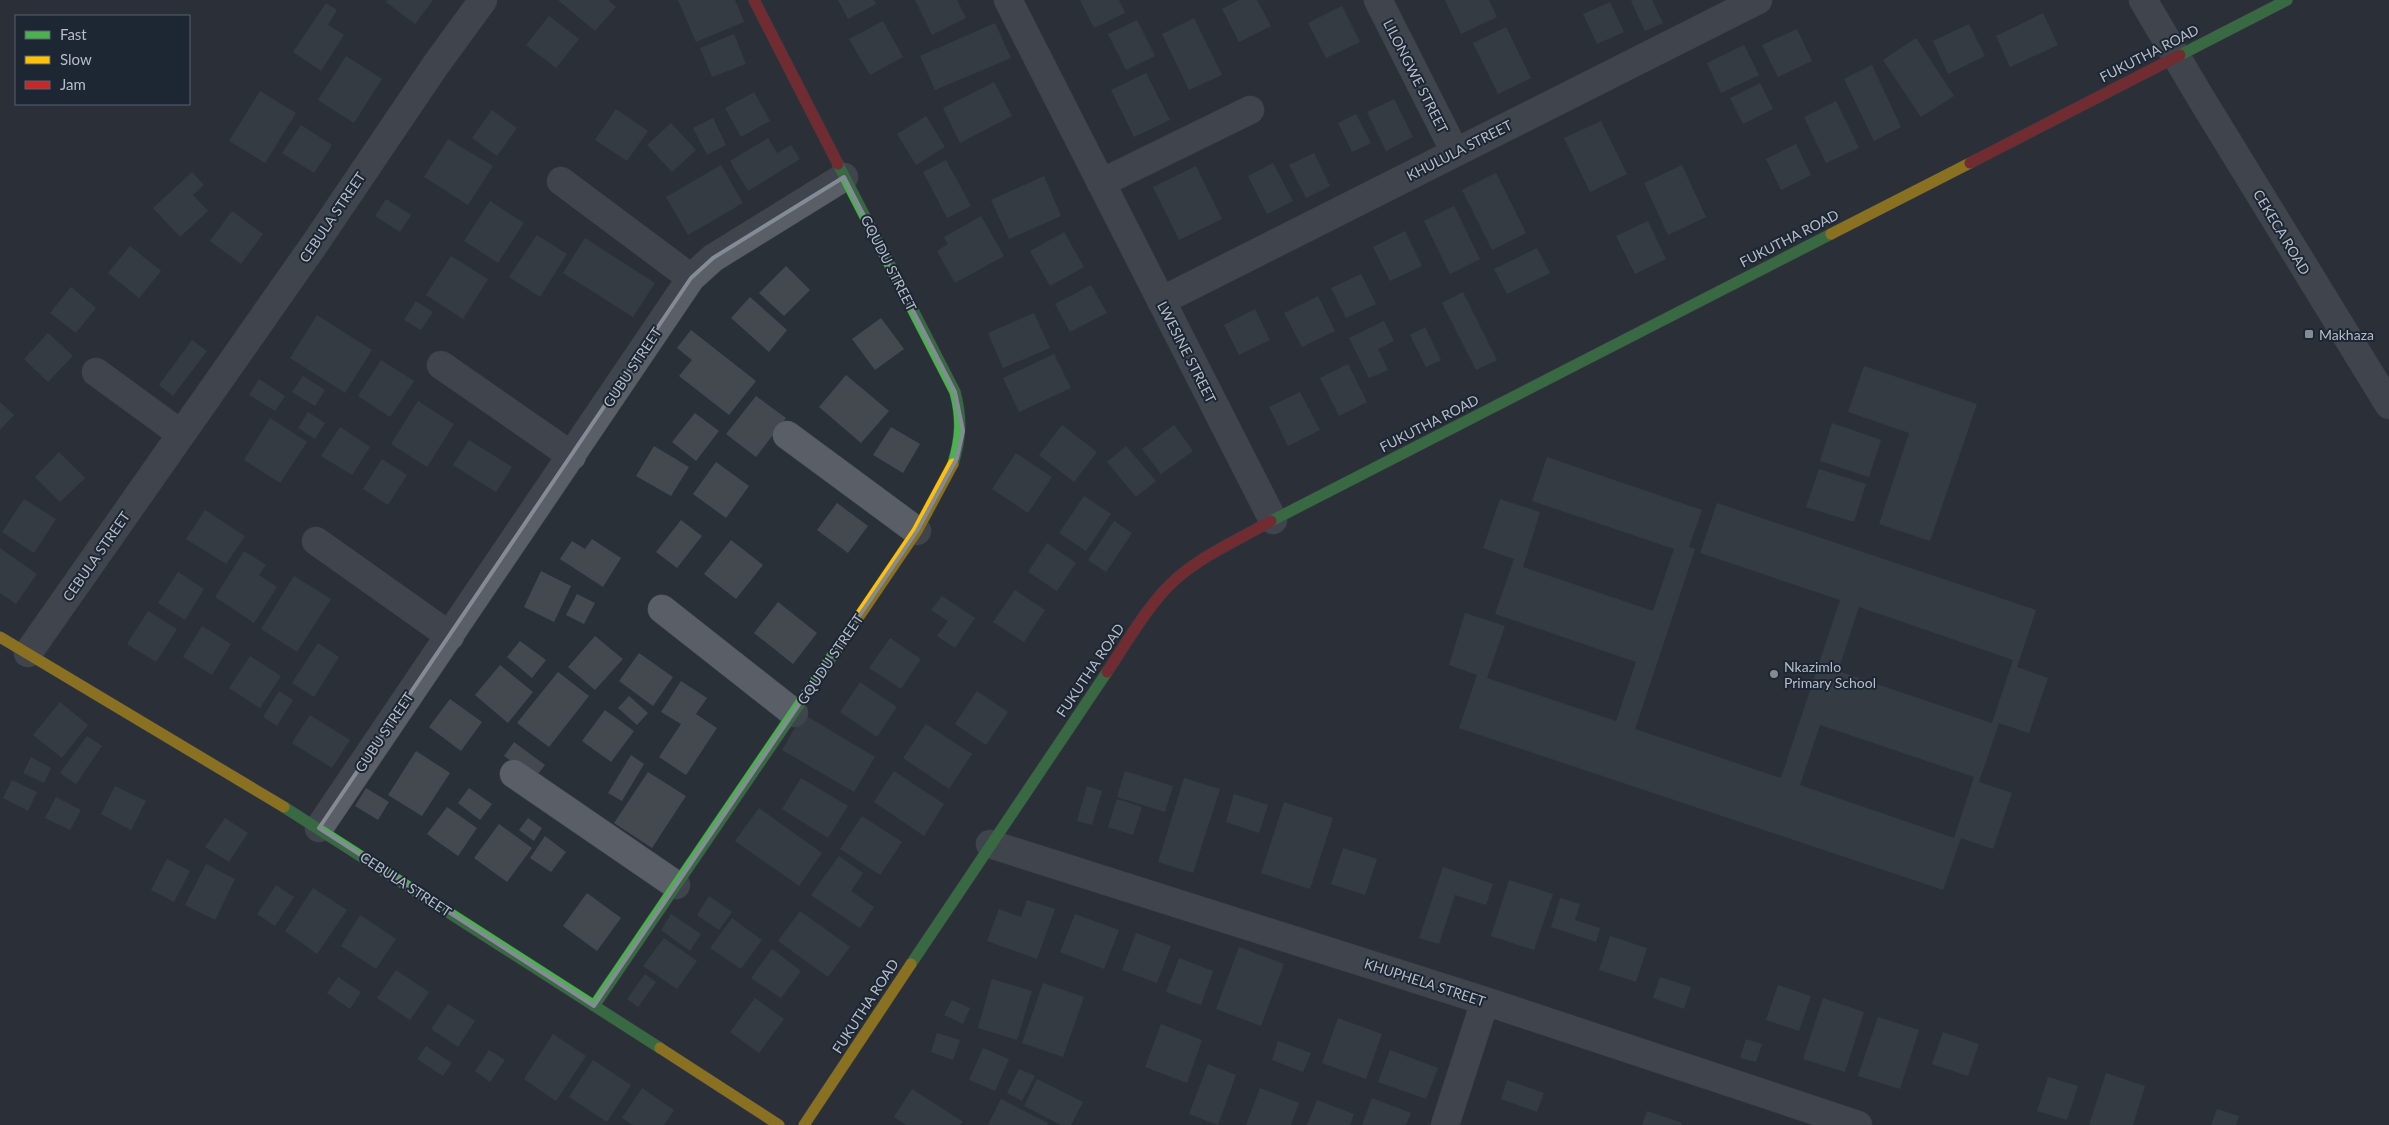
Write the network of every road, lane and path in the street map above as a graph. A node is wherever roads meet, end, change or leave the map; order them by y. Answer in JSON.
{"nodes":[{"id":1,"x":483,"y":0,"type":"edge"},
{"id":2,"x":754,"y":0,"type":"edge"},
{"id":3,"x":1008,"y":0,"type":"edge"},
{"id":4,"x":1378,"y":0,"type":"edge"},
{"id":5,"x":1758,"y":0,"type":"edge"},
{"id":6,"x":2143,"y":0,"type":"edge"},
{"id":7,"x":2288,"y":0,"type":"edge"},
{"id":8,"x":2176,"y":57,"type":"junction"},
{"id":9,"x":1250,"y":110,"type":"dead end"},
{"id":10,"x":1455,"y":152,"type":"junction"},
{"id":11,"x":844,"y":177,"type":"junction"},
{"id":12,"x":561,"y":181,"type":"dead end"},
{"id":13,"x":1101,"y":183,"type":"junction"},
{"id":14,"x":691,"y":278,"type":"junction"},
{"id":15,"x":1161,"y":301,"type":"junction"},
{"id":16,"x":441,"y":365,"type":"dead end"},
{"id":17,"x":96,"y":372,"type":"dead end"},
{"id":18,"x":2389,"y":405,"type":"edge"},
{"id":19,"x":181,"y":434,"type":"junction"},
{"id":20,"x":787,"y":434,"type":"dead end"},
{"id":21,"x":572,"y":456,"type":"junction"},
{"id":22,"x":1273,"y":520,"type":"junction"},
{"id":23,"x":917,"y":532,"type":"junction"},
{"id":24,"x":316,"y":541,"type":"dead end"},
{"id":25,"x":662,"y":609,"type":"dead end"},
{"id":26,"x":450,"y":636,"type":"junction"},
{"id":27,"x":0,"y":637,"type":"edge"},
{"id":28,"x":28,"y":653,"type":"junction"},
{"id":29,"x":794,"y":713,"type":"junction"},
{"id":30,"x":514,"y":774,"type":"dead end"},
{"id":31,"x":319,"y":828,"type":"junction"},
{"id":32,"x":990,"y":844,"type":"junction"},
{"id":33,"x":676,"y":885,"type":"junction"},
{"id":34,"x":1485,"y":1001,"type":"junction"},
{"id":35,"x":594,"y":1006,"type":"junction"},
{"id":36,"x":1803,"y":1116,"type":"edge"},
{"id":37,"x":779,"y":1125,"type":"edge"},
{"id":38,"x":804,"y":1125,"type":"edge"},
{"id":39,"x":1445,"y":1125,"type":"edge"},
{"id":40,"x":1858,"y":1125,"type":"edge"}],
"edges":[{"from":1,"to":19,"type":"street","name":"CEBULA STREET"},
{"from":2,"to":11,"type":"street","name":"GQUDU STREET"},
{"from":3,"to":13,"type":"street","name":"LWESINE STREET"},
{"from":4,"to":10,"type":"street","name":"LILONGWE STREET"},
{"from":5,"to":10,"type":"street","name":"KHULULA STREET"},
{"from":6,"to":8,"type":"street","name":"CEKECA ROAD"},
{"from":7,"to":8,"type":"street","name":"FUKUTHA ROAD"},
{"from":8,"to":18,"type":"street","name":"CEKECA ROAD"},
{"from":8,"to":22,"type":"street","name":"FUKUTHA ROAD"},
{"from":9,"to":13,"type":"street"},
{"from":10,"to":15,"type":"street","name":"KHULULA STREET"},
{"from":11,"to":14,"type":"street","name":"GUBU STREET"},
{"from":11,"to":23,"type":"street","name":"GQUDU STREET"},
{"from":12,"to":14,"type":"street"},
{"from":13,"to":15,"type":"street","name":"LWESINE STREET"},
{"from":14,"to":21,"type":"street","name":"GUBU STREET"},
{"from":15,"to":22,"type":"street","name":"LWESINE STREET"},
{"from":16,"to":21,"type":"street"},
{"from":17,"to":19,"type":"street"},
{"from":19,"to":28,"type":"street","name":"CEBULA STREET"},
{"from":20,"to":23,"type":"street"},
{"from":21,"to":26,"type":"street","name":"GUBU STREET"},
{"from":22,"to":32,"type":"street","name":"FUKUTHA ROAD"},
{"from":23,"to":29,"type":"street","name":"GQUDU STREET"},
{"from":24,"to":26,"type":"street"},
{"from":25,"to":29,"type":"street","name":"GQUDU STREET"},
{"from":26,"to":31,"type":"street","name":"GUBU STREET"},
{"from":27,"to":28,"type":"street","name":"CEBULA STREET"},
{"from":28,"to":31,"type":"street","name":"CEBULA STREET"},
{"from":29,"to":33,"type":"street","name":"GQUDU STREET"},
{"from":30,"to":33,"type":"street"},
{"from":31,"to":35,"type":"street","name":"CEBULA STREET"},
{"from":32,"to":34,"type":"street","name":"KHUPHELA STREET"},
{"from":32,"to":38,"type":"street","name":"FUKUTHA ROAD"},
{"from":33,"to":35,"type":"street","name":"GQUDU STREET"},
{"from":34,"to":36,"type":"street","name":"KHUPHELA STREET"},
{"from":34,"to":39,"type":"street"},
{"from":35,"to":37,"type":"street","name":"CEBULA STREET"},
{"from":36,"to":40,"type":"street","name":"KHUPHELA STREET"}]}
